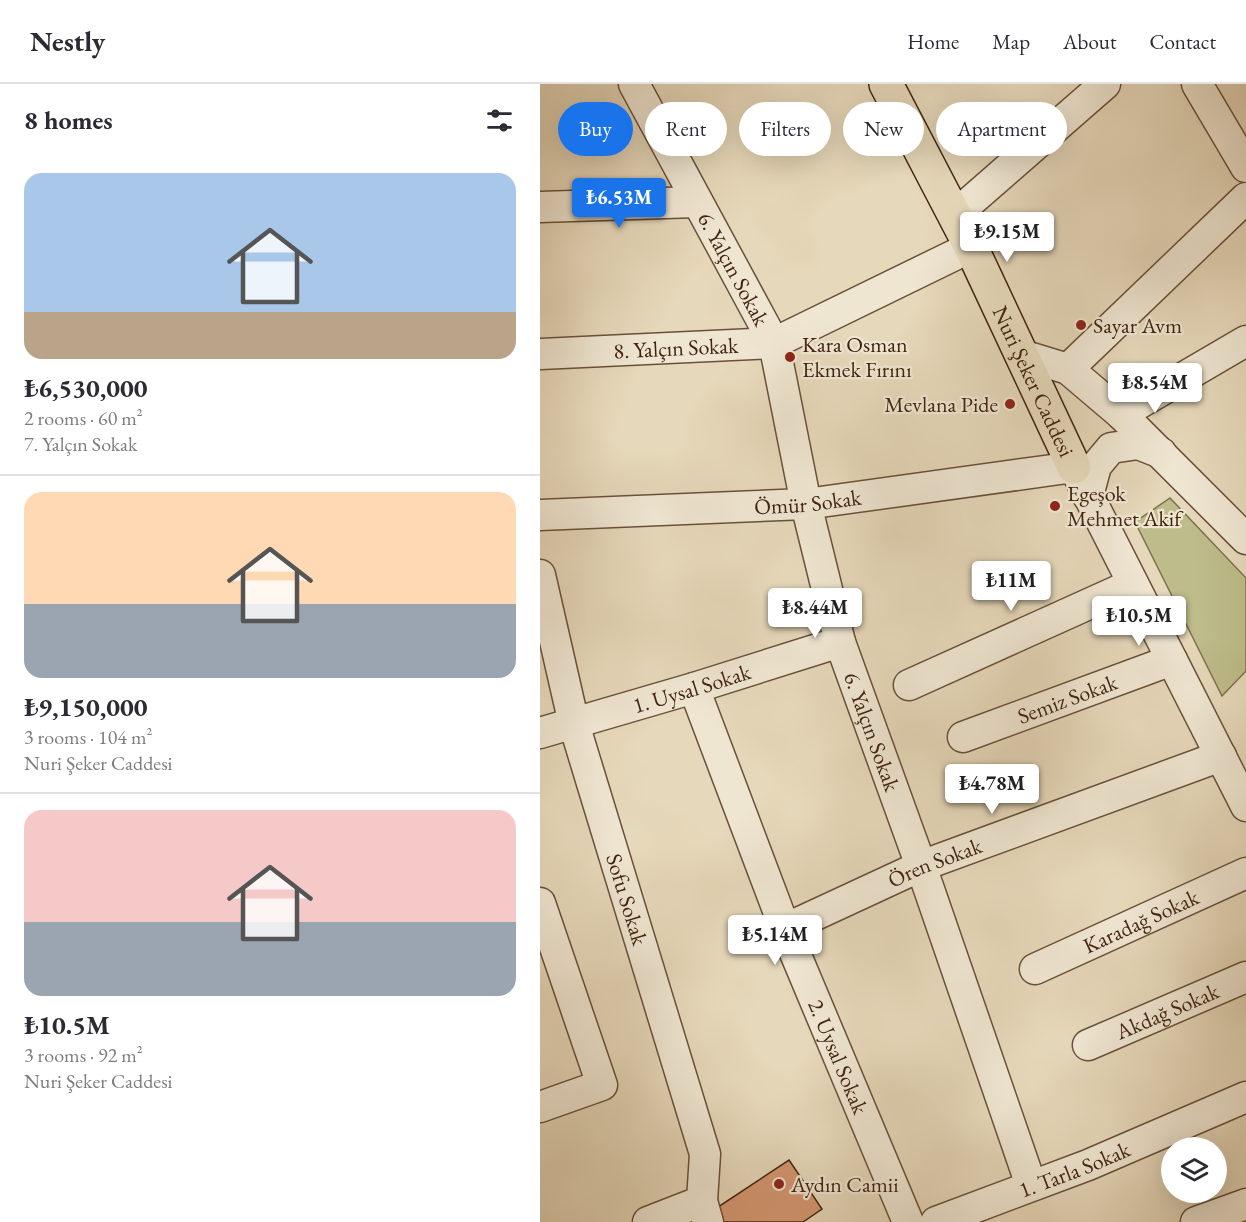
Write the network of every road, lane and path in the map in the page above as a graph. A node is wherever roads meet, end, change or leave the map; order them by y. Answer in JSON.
{"nodes":[{"id":1,"x":634,"y":84,"type":"edge"},
{"id":2,"x":886,"y":84,"type":"edge"},
{"id":3,"x":1105,"y":84,"type":"edge"},
{"id":4,"x":1197,"y":84,"type":"edge"},
{"id":5,"x":1246,"y":167,"type":"edge"},
{"id":6,"x":1246,"y":198,"type":"edge"},
{"id":7,"x":697,"y":202,"type":"junction"},
{"id":8,"x":540,"y":207,"type":"edge"},
{"id":9,"x":955,"y":215,"type":"junction"},
{"id":10,"x":971,"y":247,"type":"junction"},
{"id":11,"x":1246,"y":341,"type":"edge"},
{"id":12,"x":774,"y":343,"type":"junction"},
{"id":13,"x":540,"y":354,"type":"edge"},
{"id":14,"x":1022,"y":355,"type":"junction"},
{"id":15,"x":1068,"y":369,"type":"junction"},
{"id":16,"x":1121,"y":414,"type":"junction"},
{"id":17,"x":1161,"y":453,"type":"junction"},
{"id":18,"x":1081,"y":482,"type":"junction"},
{"id":19,"x":806,"y":504,"type":"junction"},
{"id":20,"x":540,"y":515,"type":"edge"},
{"id":21,"x":1246,"y":539,"type":"edge"},
{"id":22,"x":540,"y":575,"type":"edge"},
{"id":23,"x":1133,"y":584,"type":"junction"},
{"id":24,"x":840,"y":642,"type":"junction"},
{"id":25,"x":1172,"y":660,"type":"junction"},
{"id":26,"x":909,"y":685,"type":"dead end"},
{"id":27,"x":694,"y":688,"type":"junction"},
{"id":28,"x":574,"y":724,"type":"junction"},
{"id":29,"x":540,"y":733,"type":"edge"},
{"id":30,"x":963,"y":737,"type":"dead end"},
{"id":31,"x":1221,"y":756,"type":"junction"},
{"id":32,"x":1246,"y":807,"type":"edge"},
{"id":33,"x":921,"y":866,"type":"junction"},
{"id":34,"x":1246,"y":873,"type":"edge"},
{"id":35,"x":540,"y":903,"type":"edge"},
{"id":36,"x":785,"y":929,"type":"junction"},
{"id":37,"x":1035,"y":969,"type":"dead end"},
{"id":38,"x":1246,"y":977,"type":"edge"},
{"id":39,"x":1088,"y":1045,"type":"dead end"},
{"id":40,"x":1246,"y":1097,"type":"edge"},
{"id":41,"x":540,"y":1107,"type":"edge"},
{"id":42,"x":1031,"y":1185,"type":"junction"},
{"id":43,"x":1246,"y":1204,"type":"edge"},
{"id":44,"x":705,"y":1212,"type":"edge"},
{"id":45,"x":648,"y":1222,"type":"edge"},
{"id":46,"x":908,"y":1222,"type":"edge"},
{"id":47,"x":936,"y":1222,"type":"edge"},
{"id":48,"x":1196,"y":1222,"type":"edge"}],
"edges":[{"from":1,"to":7,"type":"street","name":"6. Yalçın Sokak"},
{"from":2,"to":9,"type":"main road","name":"Nuri Şeker Caddesi"},
{"from":3,"to":9,"type":"street"},
{"from":4,"to":5,"type":"street"},
{"from":6,"to":15,"type":"street"},
{"from":7,"to":8,"type":"street"},
{"from":7,"to":12,"type":"street","name":"6. Yalçın Sokak"},
{"from":9,"to":10,"type":"main road","name":"Nuri Şeker Caddesi"},
{"from":10,"to":12,"type":"street","name":"8. Yalçın Sokak"},
{"from":10,"to":14,"type":"main road","name":"Nuri Şeker Caddesi"},
{"from":11,"to":16,"type":"street"},
{"from":12,"to":13,"type":"street","name":"8. Yalçın Sokak"},
{"from":12,"to":19,"type":"street","name":"6. Yalçın Sokak"},
{"from":14,"to":15,"type":"street"},
{"from":14,"to":18,"type":"main road","name":"Nuri Şeker Caddesi"},
{"from":15,"to":16,"type":"street"},
{"from":16,"to":17,"type":"street"},
{"from":17,"to":18,"type":"street"},
{"from":17,"to":21,"type":"street"},
{"from":18,"to":19,"type":"street","name":"Ömür Sokak"},
{"from":18,"to":23,"type":"street","name":"Nuri Şeker Caddesi"},
{"from":19,"to":20,"type":"street","name":"Ömür Sokak"},
{"from":19,"to":24,"type":"street","name":"6. Yalçın Sokak"},
{"from":22,"to":28,"type":"street","name":"Sofu Sokak"},
{"from":23,"to":25,"type":"street","name":"Nuri Şeker Caddesi"},
{"from":23,"to":26,"type":"street"},
{"from":24,"to":27,"type":"street","name":"1. Uysal Sokak"},
{"from":24,"to":33,"type":"street","name":"6. Yalçın Sokak"},
{"from":25,"to":30,"type":"street","name":"Semiz Sokak"},
{"from":25,"to":31,"type":"street","name":"Nuri Şeker Caddesi"},
{"from":27,"to":28,"type":"street","name":"1. Uysal Sokak"},
{"from":27,"to":36,"type":"street","name":"2. Uysal Sokak"},
{"from":28,"to":29,"type":"street","name":"1. Uysal Sokak"},
{"from":28,"to":44,"type":"street","name":"Sofu Sokak"},
{"from":31,"to":32,"type":"street","name":"Nuri Şeker Caddesi"},
{"from":31,"to":33,"type":"street","name":"Ören Sokak"},
{"from":33,"to":36,"type":"street","name":"Ören Sokak"},
{"from":33,"to":42,"type":"street","name":"6. Yalçın Sokak"},
{"from":34,"to":37,"type":"street","name":"Karadağ Sokak"},
{"from":35,"to":41,"type":"street"},
{"from":36,"to":46,"type":"street","name":"2. Uysal Sokak"},
{"from":38,"to":39,"type":"street","name":"Akdağ Sokak"},
{"from":40,"to":42,"type":"street","name":"1. Tarla Sokak"},
{"from":42,"to":47,"type":"street","name":"1. Tarla Sokak"},
{"from":43,"to":48,"type":"street"},
{"from":44,"to":45,"type":"street"}]}
